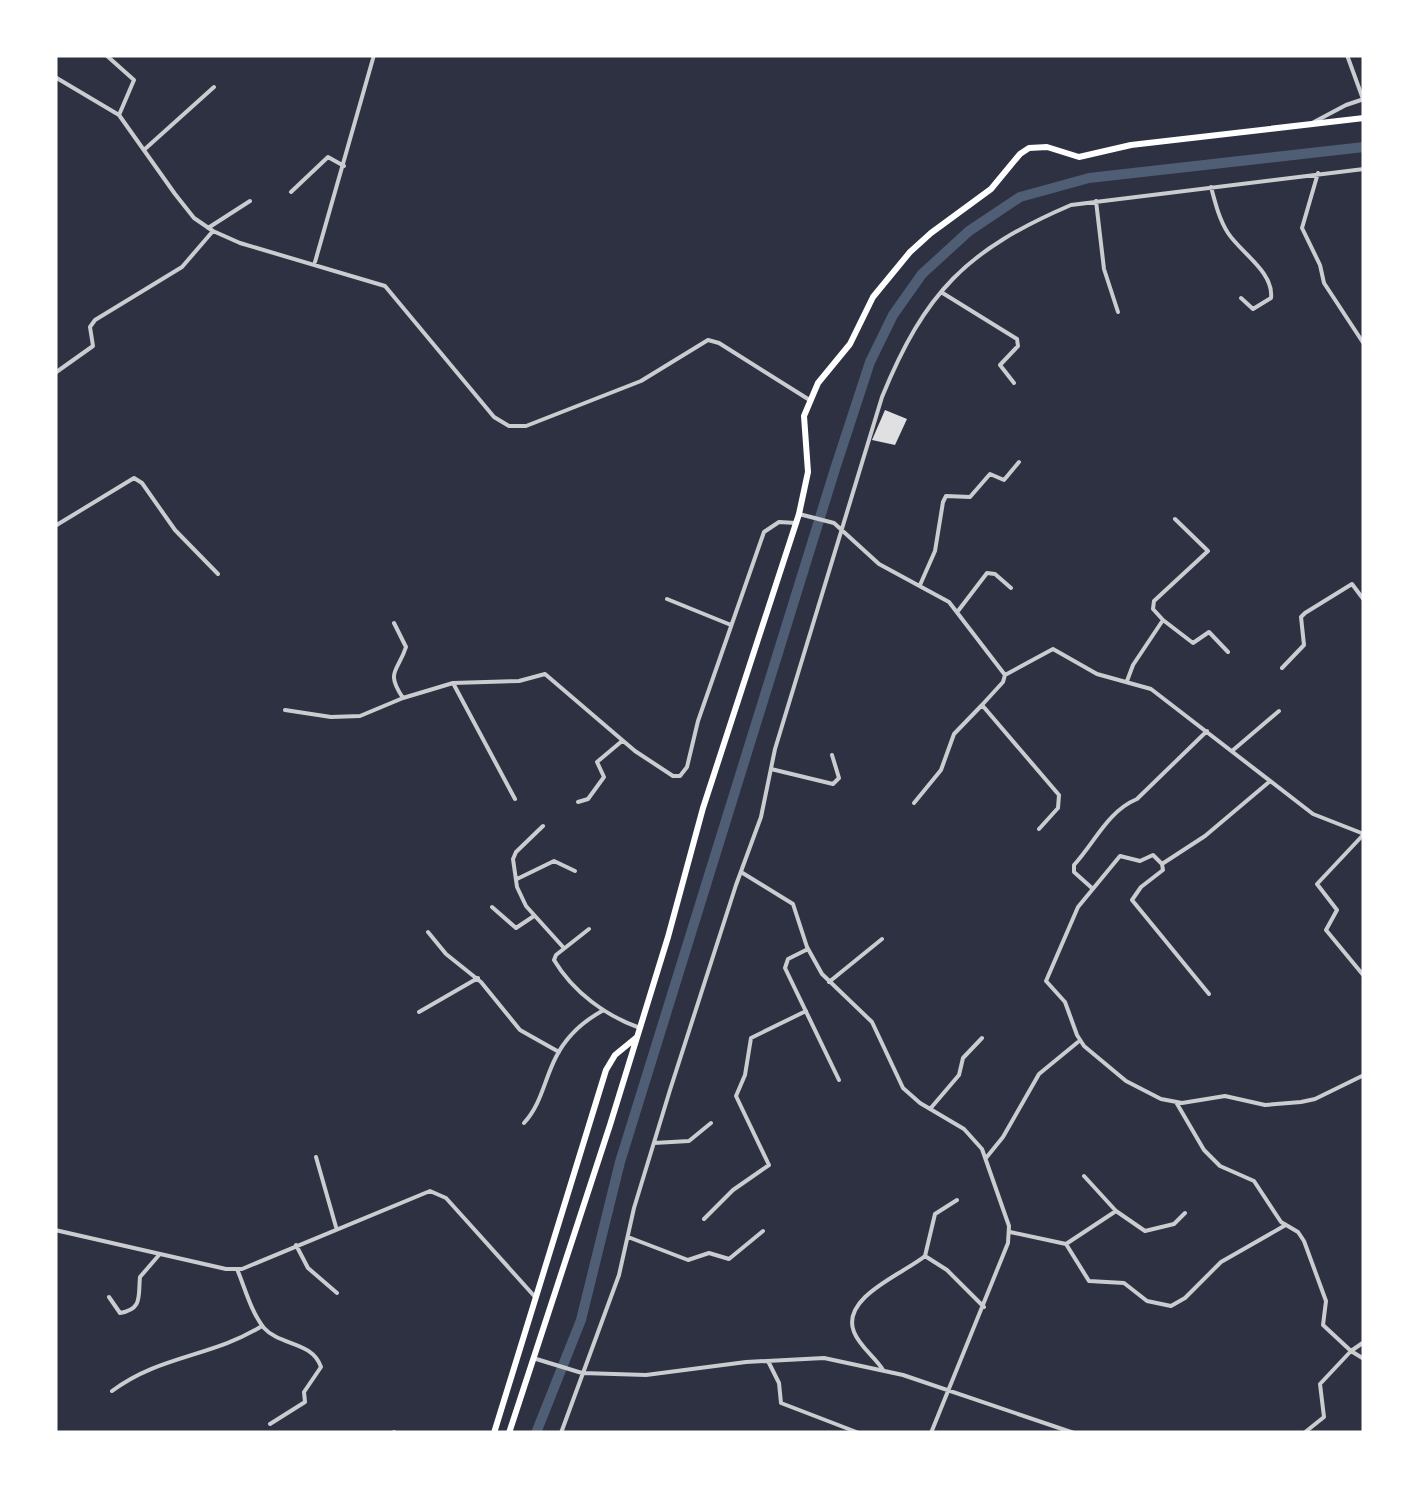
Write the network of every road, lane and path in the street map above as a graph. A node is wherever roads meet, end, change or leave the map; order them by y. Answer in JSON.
{"nodes":[{"id":1,"x":106,"y":55,"type":"edge"},
{"id":2,"x":374,"y":55,"type":"edge"},
{"id":3,"x":1347,"y":55,"type":"edge"},
{"id":4,"x":55,"y":78,"type":"edge"},
{"id":5,"x":214,"y":86,"type":"dead end"},
{"id":6,"x":1363,"y":99,"type":"edge"},
{"id":7,"x":119,"y":115,"type":"junction"},
{"id":8,"x":1364,"y":116,"type":"edge"},
{"id":9,"x":1311,"y":124,"type":"junction"},
{"id":10,"x":146,"y":149,"type":"junction"},
{"id":11,"x":344,"y":166,"type":"junction"},
{"id":12,"x":1364,"y":169,"type":"edge"},
{"id":13,"x":1318,"y":174,"type":"junction"},
{"id":14,"x":1210,"y":187,"type":"junction"},
{"id":15,"x":291,"y":192,"type":"dead end"},
{"id":16,"x":250,"y":201,"type":"dead end"},
{"id":17,"x":1096,"y":201,"type":"junction"},
{"id":18,"x":210,"y":230,"type":"junction"},
{"id":19,"x":314,"y":264,"type":"junction"},
{"id":20,"x":940,"y":292,"type":"junction"},
{"id":21,"x":1241,"y":298,"type":"dead end"},
{"id":22,"x":1118,"y":312,"type":"dead end"},
{"id":23,"x":1364,"y":344,"type":"edge"},
{"id":24,"x":55,"y":372,"type":"edge"},
{"id":25,"x":1014,"y":383,"type":"dead end"},
{"id":26,"x":808,"y":399,"type":"junction"},
{"id":27,"x":1019,"y":462,"type":"dead end"},
{"id":28,"x":797,"y":519,"type":"junction"},
{"id":29,"x":1175,"y":519,"type":"dead end"},
{"id":30,"x":55,"y":526,"type":"edge"},
{"id":31,"x":844,"y":531,"type":"junction"},
{"id":32,"x":218,"y":574,"type":"dead end"},
{"id":33,"x":920,"y":585,"type":"junction"},
{"id":34,"x":1011,"y":588,"type":"dead end"},
{"id":35,"x":668,"y":599,"type":"dead end"},
{"id":36,"x":1364,"y":600,"type":"edge"},
{"id":37,"x":958,"y":611,"type":"junction"},
{"id":38,"x":1163,"y":620,"type":"junction"},
{"id":39,"x":394,"y":622,"type":"dead end"},
{"id":40,"x":731,"y":625,"type":"junction"},
{"id":41,"x":1228,"y":652,"type":"dead end"},
{"id":42,"x":1282,"y":668,"type":"dead end"},
{"id":43,"x":1004,"y":675,"type":"junction"},
{"id":44,"x":452,"y":682,"type":"junction"},
{"id":45,"x":1127,"y":682,"type":"junction"},
{"id":46,"x":403,"y":698,"type":"junction"},
{"id":47,"x":982,"y":704,"type":"junction"},
{"id":48,"x":285,"y":710,"type":"dead end"},
{"id":49,"x":1279,"y":711,"type":"dead end"},
{"id":50,"x":1207,"y":731,"type":"junction"},
{"id":51,"x":622,"y":741,"type":"junction"},
{"id":52,"x":1232,"y":751,"type":"junction"},
{"id":53,"x":832,"y":755,"type":"dead end"},
{"id":54,"x":771,"y":770,"type":"junction"},
{"id":55,"x":1269,"y":782,"type":"junction"},
{"id":56,"x":515,"y":799,"type":"dead end"},
{"id":57,"x":578,"y":802,"type":"dead end"},
{"id":58,"x":914,"y":803,"type":"dead end"},
{"id":59,"x":544,"y":826,"type":"dead end"},
{"id":60,"x":1039,"y":829,"type":"dead end"},
{"id":61,"x":1364,"y":834,"type":"edge"},
{"id":62,"x":1162,"y":864,"type":"junction"},
{"id":63,"x":575,"y":871,"type":"dead end"},
{"id":64,"x":741,"y":872,"type":"junction"},
{"id":65,"x":516,"y":879,"type":"junction"},
{"id":66,"x":1093,"y":890,"type":"junction"},
{"id":67,"x":492,"y":907,"type":"dead end"},
{"id":68,"x":534,"y":916,"type":"junction"},
{"id":69,"x":589,"y":929,"type":"dead end"},
{"id":70,"x":428,"y":932,"type":"dead end"},
{"id":71,"x":882,"y":939,"type":"dead end"},
{"id":72,"x":564,"y":948,"type":"junction"},
{"id":73,"x":808,"y":948,"type":"junction"},
{"id":74,"x":1364,"y":976,"type":"edge"},
{"id":75,"x":478,"y":978,"type":"junction"},
{"id":76,"x":829,"y":982,"type":"junction"},
{"id":77,"x":1209,"y":994,"type":"dead end"},
{"id":78,"x":602,"y":1010,"type":"junction"},
{"id":79,"x":419,"y":1012,"type":"dead end"},
{"id":80,"x":806,"y":1012,"type":"junction"},
{"id":81,"x":639,"y":1032,"type":"junction"},
{"id":82,"x":982,"y":1038,"type":"dead end"},
{"id":83,"x":1080,"y":1041,"type":"junction"},
{"id":84,"x":559,"y":1052,"type":"junction"},
{"id":85,"x":1364,"y":1076,"type":"edge"},
{"id":86,"x":839,"y":1080,"type":"dead end"},
{"id":87,"x":1176,"y":1102,"type":"junction"},
{"id":88,"x":930,"y":1109,"type":"junction"},
{"id":89,"x":710,"y":1122,"type":"dead end"},
{"id":90,"x":524,"y":1123,"type":"dead end"},
{"id":91,"x":654,"y":1143,"type":"junction"},
{"id":92,"x":316,"y":1157,"type":"dead end"},
{"id":93,"x":986,"y":1158,"type":"junction"},
{"id":94,"x":1084,"y":1176,"type":"dead end"},
{"id":95,"x":957,"y":1200,"type":"dead end"},
{"id":96,"x":1116,"y":1211,"type":"junction"},
{"id":97,"x":1185,"y":1214,"type":"dead end"},
{"id":98,"x":704,"y":1218,"type":"dead end"},
{"id":99,"x":1285,"y":1226,"type":"junction"},
{"id":100,"x":336,"y":1228,"type":"junction"},
{"id":101,"x":55,"y":1230,"type":"edge"},
{"id":102,"x":764,"y":1231,"type":"dead end"},
{"id":103,"x":1010,"y":1232,"type":"junction"},
{"id":104,"x":628,"y":1236,"type":"junction"},
{"id":105,"x":1066,"y":1244,"type":"junction"},
{"id":106,"x":296,"y":1245,"type":"junction"},
{"id":107,"x":159,"y":1255,"type":"junction"},
{"id":108,"x":925,"y":1256,"type":"junction"},
{"id":109,"x":237,"y":1269,"type":"junction"},
{"id":110,"x":338,"y":1293,"type":"dead end"},
{"id":111,"x":109,"y":1297,"type":"dead end"},
{"id":112,"x":536,"y":1298,"type":"junction"},
{"id":113,"x":984,"y":1307,"type":"junction"},
{"id":114,"x":262,"y":1326,"type":"junction"},
{"id":115,"x":1364,"y":1342,"type":"edge"},
{"id":116,"x":1350,"y":1351,"type":"junction"},
{"id":117,"x":532,"y":1358,"type":"junction"},
{"id":118,"x":1364,"y":1359,"type":"edge"},
{"id":119,"x":768,"y":1360,"type":"junction"},
{"id":120,"x":883,"y":1370,"type":"junction"},
{"id":121,"x":582,"y":1374,"type":"junction"},
{"id":122,"x":112,"y":1391,"type":"dead end"},
{"id":123,"x":948,"y":1391,"type":"junction"},
{"id":124,"x":270,"y":1424,"type":"dead end"},
{"id":125,"x":1066,"y":1432,"type":"edge"},
{"id":126,"x":494,"y":1433,"type":"edge"},
{"id":127,"x":508,"y":1433,"type":"edge"},
{"id":128,"x":562,"y":1433,"type":"edge"},
{"id":129,"x":859,"y":1433,"type":"edge"},
{"id":130,"x":931,"y":1433,"type":"edge"},
{"id":131,"x":1074,"y":1433,"type":"edge"},
{"id":132,"x":1304,"y":1433,"type":"edge"}],
"edges":[{"from":1,"to":7,"type":"street"},
{"from":2,"to":11,"type":"street"},
{"from":3,"to":6,"type":"street"},
{"from":4,"to":7,"type":"street"},
{"from":5,"to":10,"type":"street"},
{"from":6,"to":9,"type":"street"},
{"from":7,"to":10,"type":"street"},
{"from":8,"to":9,"type":"highway"},
{"from":9,"to":26,"type":"highway"},
{"from":10,"to":18,"type":"street"},
{"from":11,"to":15,"type":"street"},
{"from":11,"to":19,"type":"street"},
{"from":12,"to":13,"type":"street"},
{"from":13,"to":14,"type":"street"},
{"from":13,"to":23,"type":"street"},
{"from":14,"to":17,"type":"street"},
{"from":14,"to":21,"type":"street"},
{"from":16,"to":18,"type":"street"},
{"from":17,"to":20,"type":"street"},
{"from":17,"to":22,"type":"street"},
{"from":18,"to":19,"type":"street"},
{"from":18,"to":24,"type":"street"},
{"from":19,"to":26,"type":"street"},
{"from":20,"to":25,"type":"street"},
{"from":20,"to":31,"type":"street"},
{"from":26,"to":28,"type":"highway"},
{"from":27,"to":33,"type":"street"},
{"from":28,"to":31,"type":"street"},
{"from":28,"to":40,"type":"street"},
{"from":28,"to":81,"type":"highway"},
{"from":29,"to":38,"type":"street"},
{"from":30,"to":32,"type":"street"},
{"from":31,"to":33,"type":"street"},
{"from":31,"to":54,"type":"street"},
{"from":33,"to":37,"type":"street"},
{"from":34,"to":37,"type":"street"},
{"from":35,"to":40,"type":"street"},
{"from":36,"to":42,"type":"street"},
{"from":37,"to":43,"type":"street"},
{"from":38,"to":41,"type":"street"},
{"from":38,"to":45,"type":"street"},
{"from":39,"to":46,"type":"street"},
{"from":40,"to":51,"type":"street"},
{"from":43,"to":45,"type":"street"},
{"from":43,"to":47,"type":"street"},
{"from":44,"to":46,"type":"street"},
{"from":44,"to":51,"type":"street"},
{"from":44,"to":56,"type":"street"},
{"from":45,"to":50,"type":"street"},
{"from":46,"to":48,"type":"street"},
{"from":47,"to":58,"type":"street"},
{"from":47,"to":60,"type":"street"},
{"from":49,"to":52,"type":"street"},
{"from":50,"to":52,"type":"street"},
{"from":50,"to":66,"type":"street"},
{"from":51,"to":57,"type":"street"},
{"from":52,"to":55,"type":"street"},
{"from":53,"to":54,"type":"street"},
{"from":54,"to":64,"type":"street"},
{"from":55,"to":61,"type":"street"},
{"from":55,"to":62,"type":"street"},
{"from":59,"to":65,"type":"street"},
{"from":61,"to":74,"type":"street"},
{"from":62,"to":66,"type":"street"},
{"from":62,"to":77,"type":"street"},
{"from":63,"to":65,"type":"street"},
{"from":64,"to":73,"type":"street"},
{"from":64,"to":91,"type":"street"},
{"from":65,"to":68,"type":"street"},
{"from":66,"to":83,"type":"street"},
{"from":67,"to":68,"type":"street"},
{"from":68,"to":72,"type":"street"},
{"from":69,"to":72,"type":"street"},
{"from":70,"to":75,"type":"street"},
{"from":71,"to":76,"type":"street"},
{"from":72,"to":78,"type":"street"},
{"from":73,"to":76,"type":"street"},
{"from":73,"to":80,"type":"street"},
{"from":75,"to":79,"type":"street"},
{"from":75,"to":84,"type":"street"},
{"from":76,"to":88,"type":"street"},
{"from":78,"to":81,"type":"street"},
{"from":78,"to":84,"type":"street"},
{"from":80,"to":86,"type":"street"},
{"from":80,"to":98,"type":"street"},
{"from":81,"to":112,"type":"highway"},
{"from":81,"to":117,"type":"highway"},
{"from":82,"to":88,"type":"street"},
{"from":83,"to":87,"type":"street"},
{"from":83,"to":93,"type":"street"},
{"from":84,"to":90,"type":"street"},
{"from":85,"to":87,"type":"street"},
{"from":87,"to":99,"type":"street"},
{"from":88,"to":93,"type":"street"},
{"from":89,"to":91,"type":"street"},
{"from":91,"to":104,"type":"street"},
{"from":92,"to":100,"type":"street"},
{"from":93,"to":103,"type":"street"},
{"from":94,"to":96,"type":"street"},
{"from":95,"to":108,"type":"street"},
{"from":96,"to":97,"type":"street"},
{"from":96,"to":105,"type":"street"},
{"from":99,"to":105,"type":"street"},
{"from":99,"to":116,"type":"street"},
{"from":100,"to":106,"type":"street"},
{"from":100,"to":112,"type":"street"},
{"from":101,"to":107,"type":"street"},
{"from":102,"to":104,"type":"street"},
{"from":103,"to":105,"type":"street"},
{"from":103,"to":113,"type":"street"},
{"from":104,"to":121,"type":"street"},
{"from":106,"to":109,"type":"street"},
{"from":106,"to":110,"type":"street"},
{"from":107,"to":109,"type":"street"},
{"from":107,"to":111,"type":"street"},
{"from":108,"to":113,"type":"street"},
{"from":108,"to":120,"type":"street"},
{"from":109,"to":114,"type":"street"},
{"from":112,"to":126,"type":"highway"},
{"from":113,"to":123,"type":"street"},
{"from":114,"to":122,"type":"street"},
{"from":114,"to":124,"type":"street"},
{"from":115,"to":116,"type":"street"},
{"from":116,"to":118,"type":"street"},
{"from":116,"to":132,"type":"street"},
{"from":117,"to":121,"type":"street"},
{"from":117,"to":127,"type":"highway"},
{"from":119,"to":120,"type":"street"},
{"from":119,"to":121,"type":"street"},
{"from":119,"to":129,"type":"street"},
{"from":120,"to":123,"type":"street"},
{"from":121,"to":128,"type":"street"},
{"from":123,"to":125,"type":"street"},
{"from":123,"to":130,"type":"street"},
{"from":125,"to":131,"type":"street"}]}
